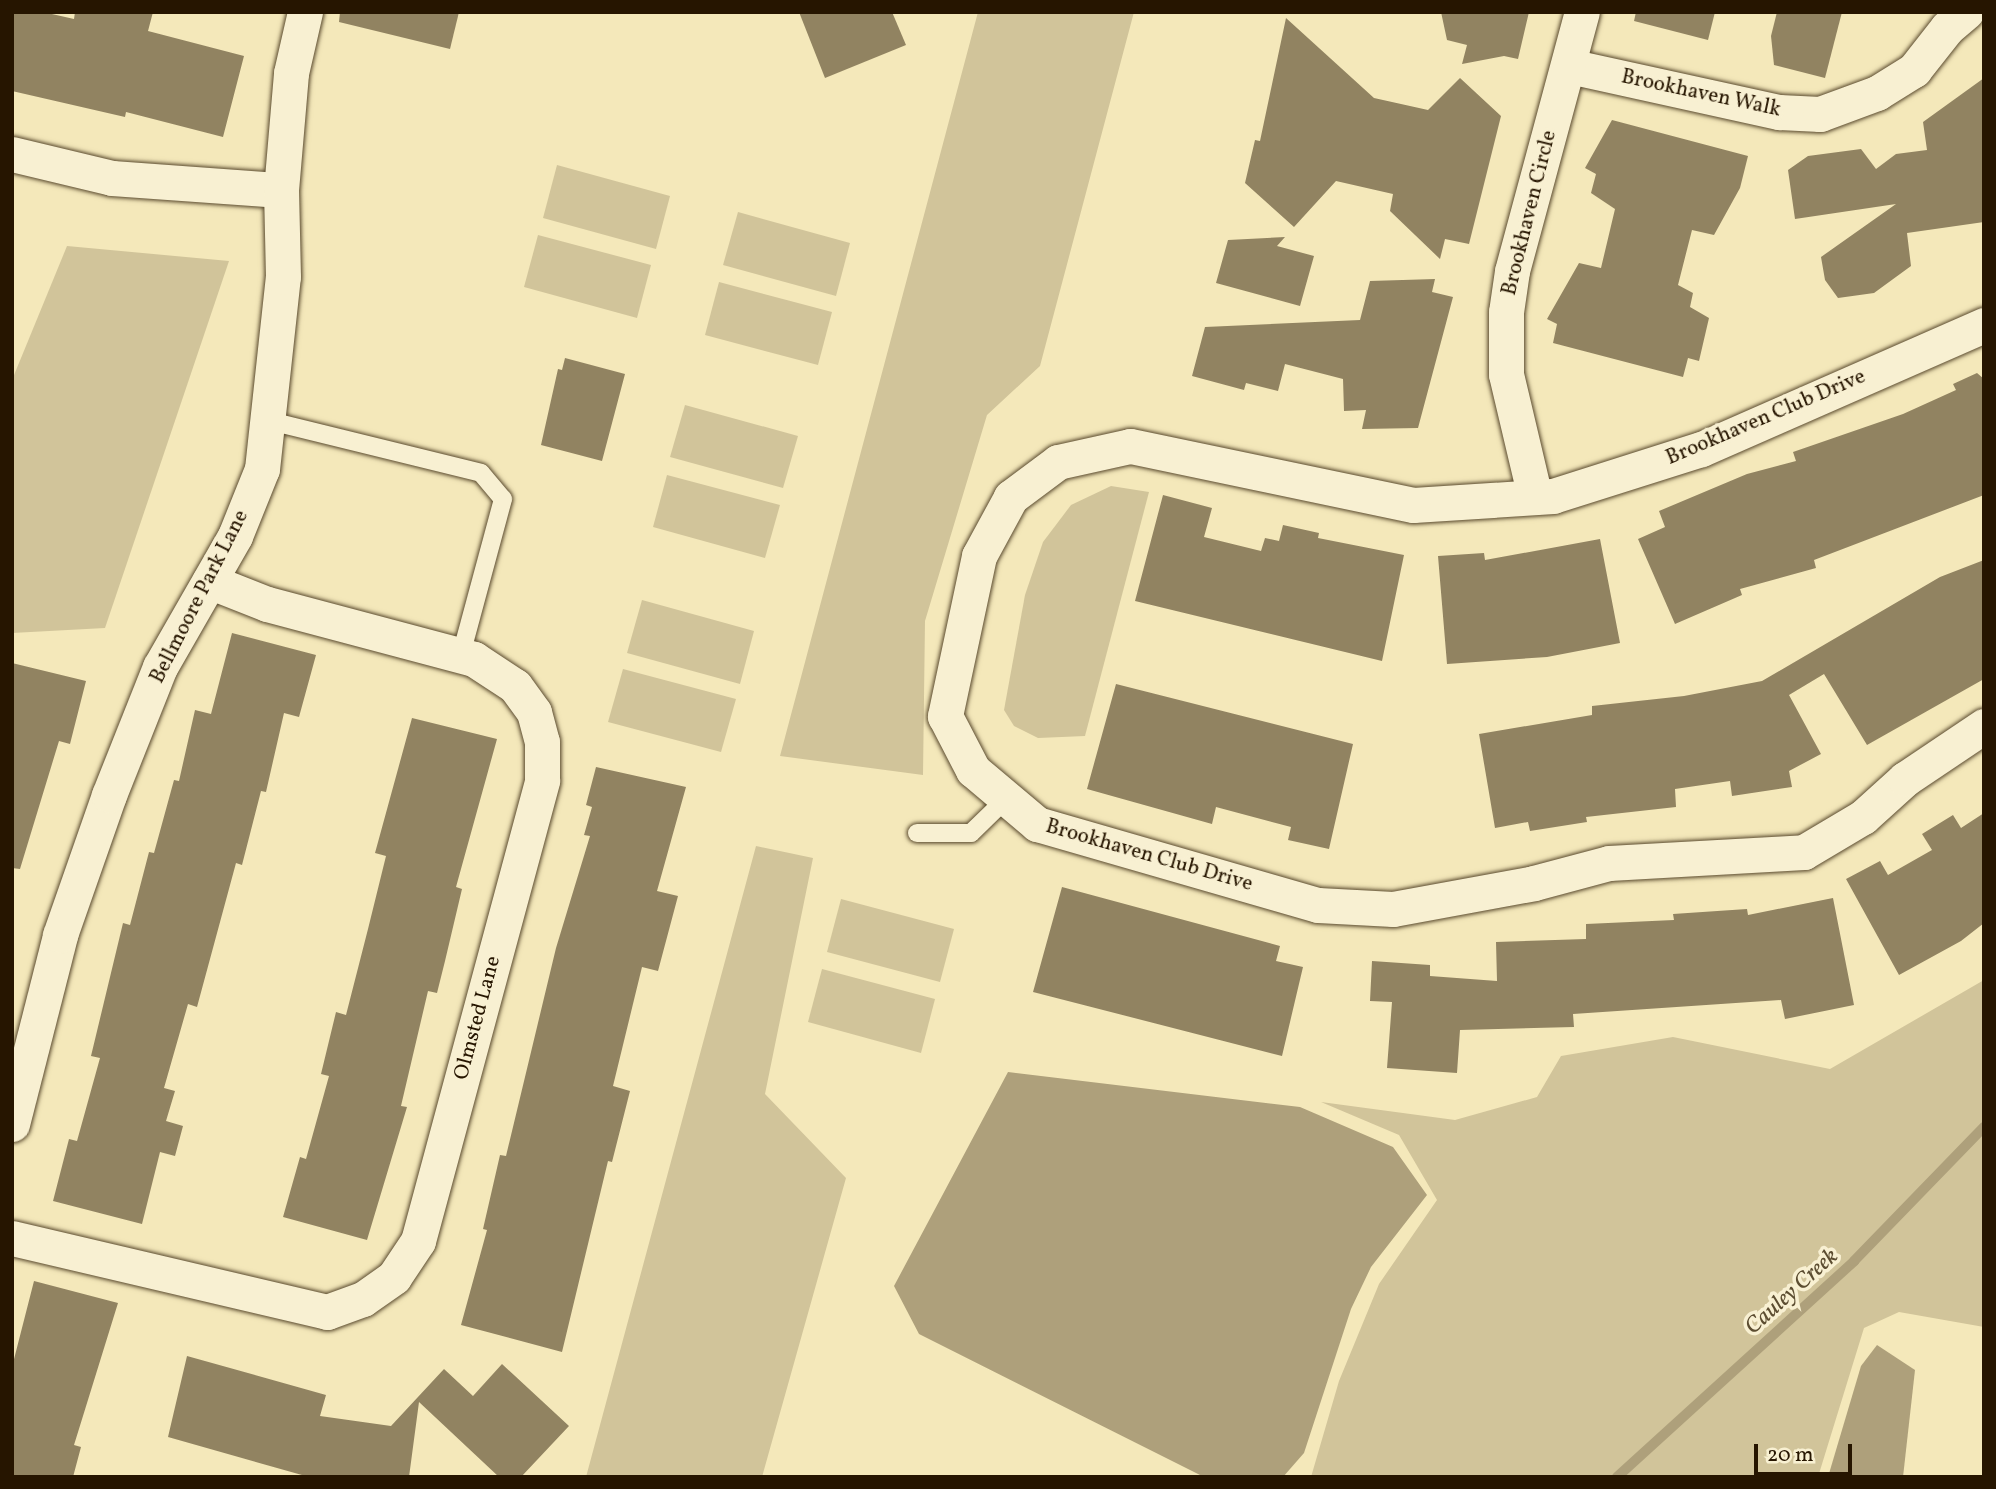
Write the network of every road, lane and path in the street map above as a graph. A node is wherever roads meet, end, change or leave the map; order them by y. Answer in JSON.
{"nodes":[{"id":1,"x":305,"y":12,"type":"edge"},
{"id":2,"x":1582,"y":12,"type":"edge"},
{"id":3,"x":1966,"y":12,"type":"edge"},
{"id":4,"x":1569,"y":66,"type":"junction"},
{"id":5,"x":12,"y":154,"type":"edge"},
{"id":6,"x":281,"y":190,"type":"junction"},
{"id":7,"x":1984,"y":325,"type":"edge"},
{"id":8,"x":270,"y":421,"type":"junction"},
{"id":9,"x":1535,"y":497,"type":"junction"},
{"id":10,"x":209,"y":581,"type":"junction"},
{"id":11,"x":461,"y":655,"type":"junction"},
{"id":12,"x":1984,"y":726,"type":"edge"},
{"id":13,"x":1007,"y":798,"type":"junction"},
{"id":14,"x":917,"y":833,"type":"dead end"},
{"id":15,"x":12,"y":1124,"type":"edge"},
{"id":16,"x":12,"y":1238,"type":"edge"}],
"edges":[{"from":1,"to":6,"type":"street","name":"Bellmoore Park Lane"},
{"from":2,"to":4,"type":"street","name":"Brookhaven Circle"},
{"from":3,"to":4,"type":"street","name":"Brookhaven Walk"},
{"from":4,"to":9,"type":"street","name":"Brookhaven Circle"},
{"from":5,"to":6,"type":"street"},
{"from":6,"to":8,"type":"street","name":"Bellmoore Park Lane"},
{"from":7,"to":9,"type":"street","name":"Brookhaven Club Drive"},
{"from":8,"to":10,"type":"street","name":"Bellmoore Park Lane"},
{"from":8,"to":11,"type":"lane"},
{"from":9,"to":13,"type":"street","name":"Brookhaven Club Drive"},
{"from":10,"to":11,"type":"street","name":"Olmsted Lane"},
{"from":10,"to":15,"type":"street","name":"Bellmoore Park Lane"},
{"from":11,"to":16,"type":"street","name":"Olmsted Lane"},
{"from":12,"to":13,"type":"street","name":"Brookhaven Club Drive"},
{"from":13,"to":14,"type":"lane"}]}
